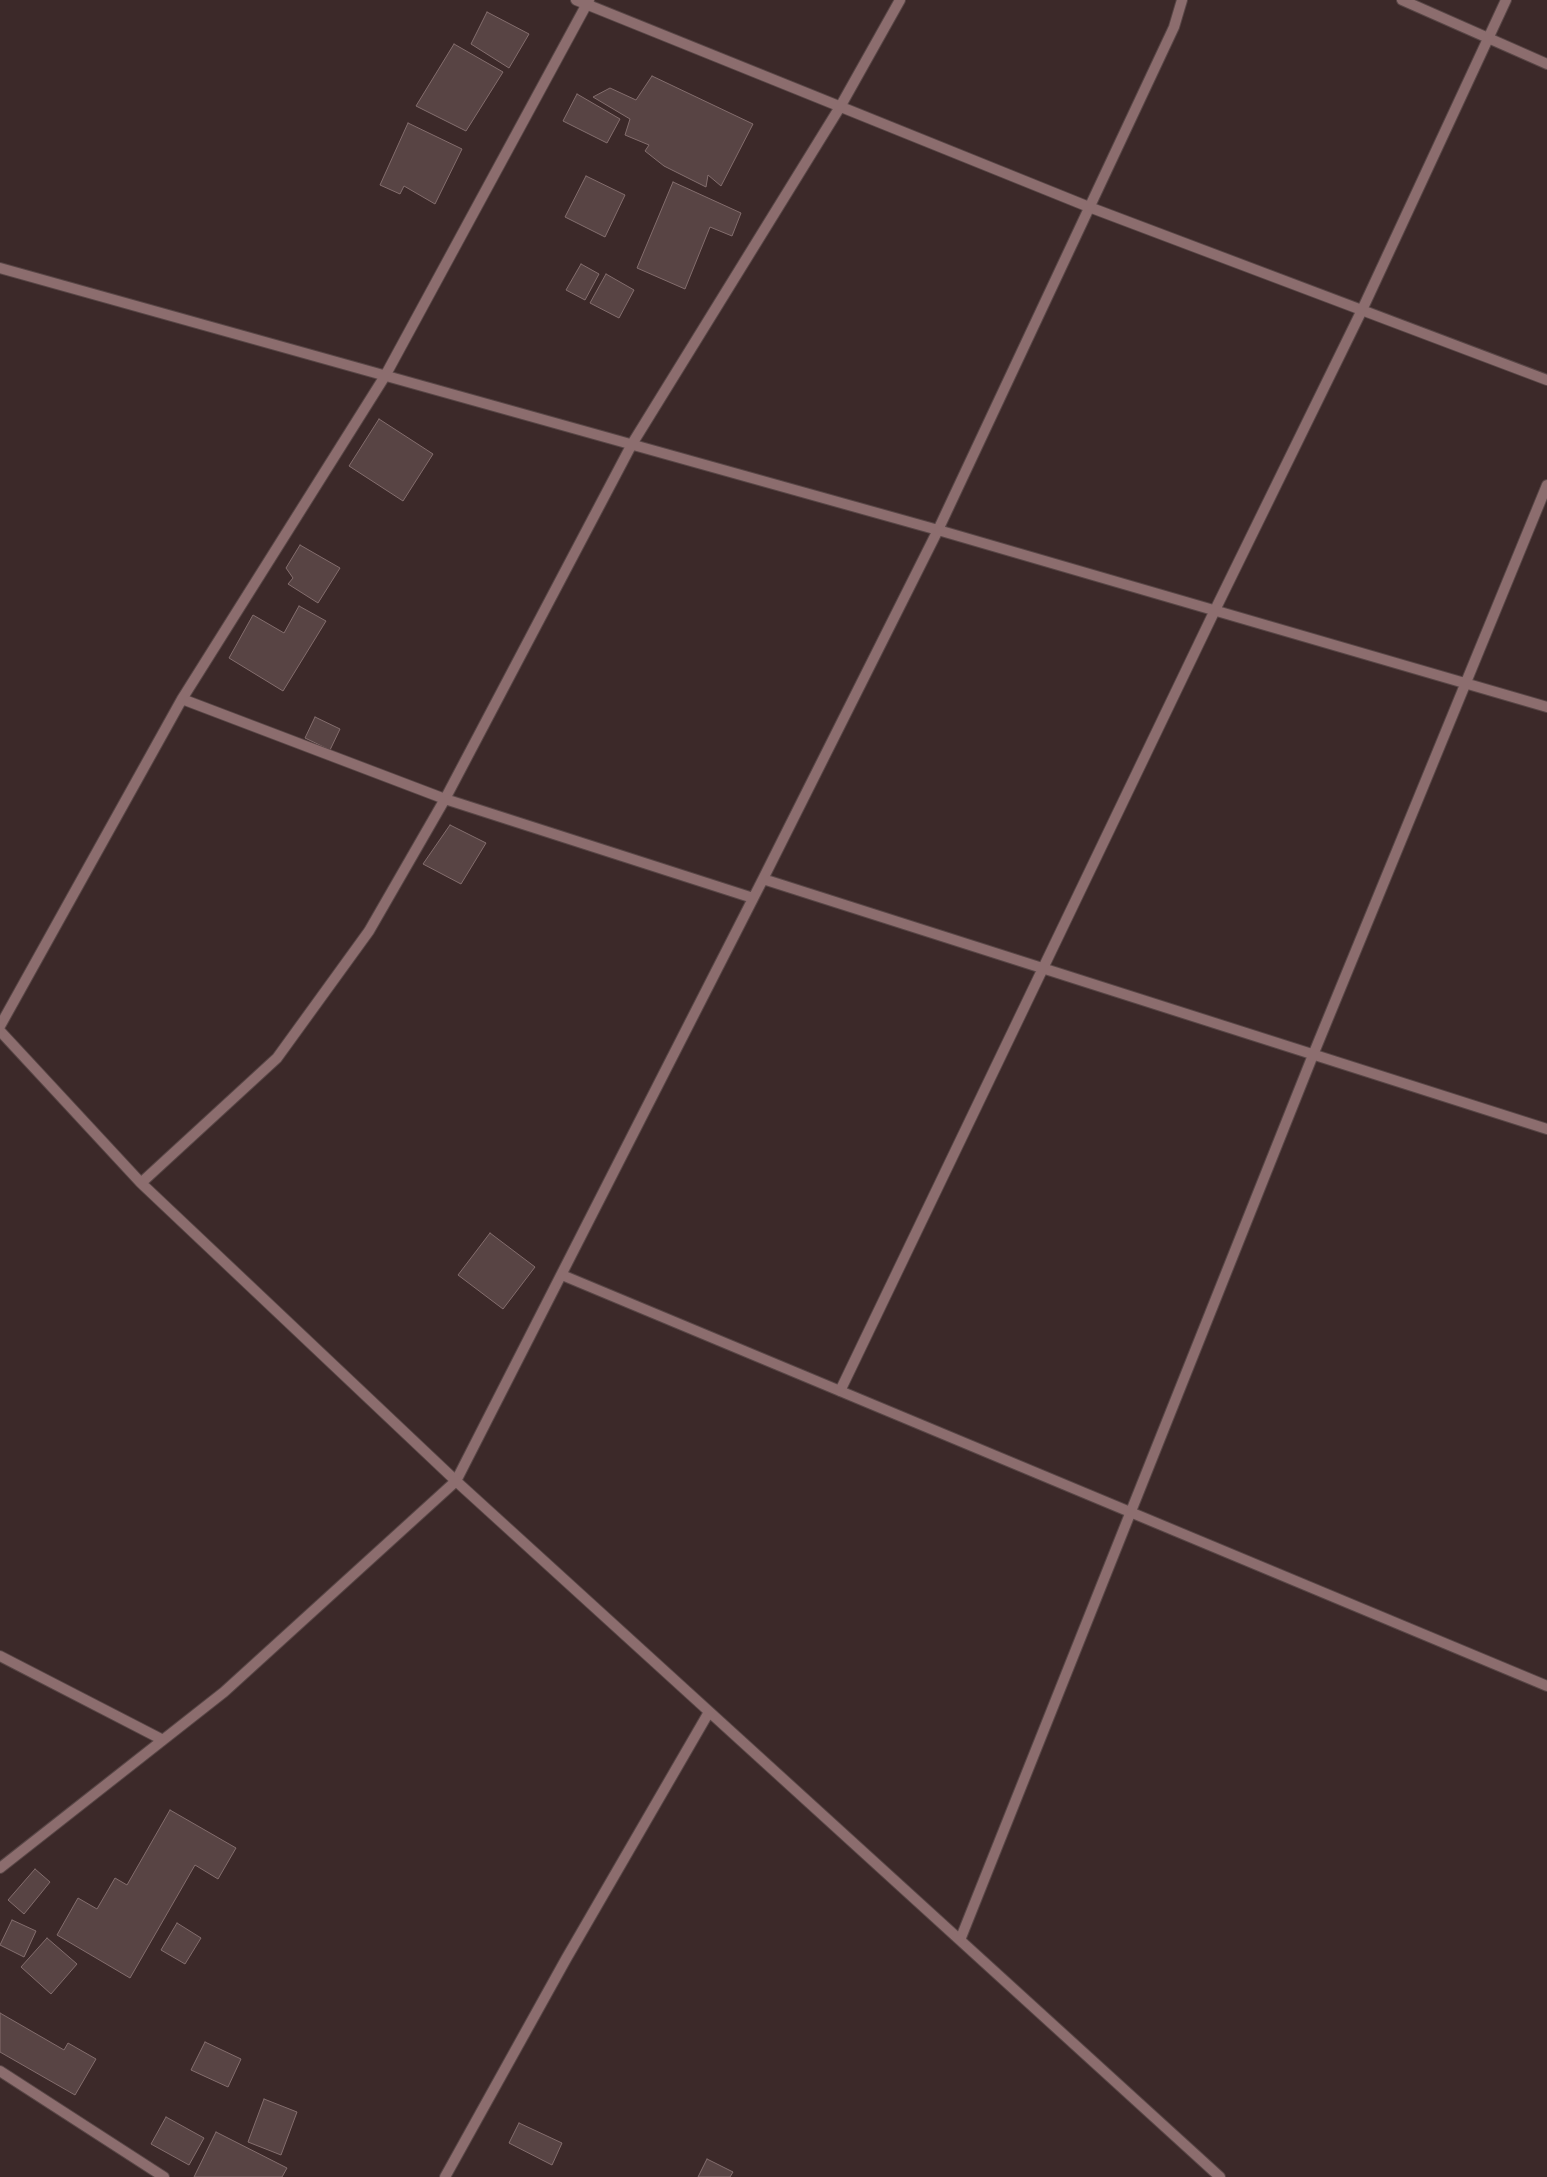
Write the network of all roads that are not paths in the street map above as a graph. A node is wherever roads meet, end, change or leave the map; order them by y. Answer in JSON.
{"nodes":[{"id":1,"x":576,"y":0,"type":"edge"},
{"id":2,"x":900,"y":0,"type":"edge"},
{"id":3,"x":1182,"y":0,"type":"edge"},
{"id":4,"x":1402,"y":0,"type":"edge"},
{"id":5,"x":1506,"y":0,"type":"edge"},
{"id":6,"x":588,"y":2,"type":"edge"},
{"id":7,"x":1488,"y":38,"type":"junction"},
{"id":8,"x":1547,"y":64,"type":"edge"},
{"id":9,"x":840,"y":107,"type":"junction"},
{"id":10,"x":1089,"y":207,"type":"junction"},
{"id":11,"x":0,"y":268,"type":"edge"},
{"id":12,"x":1362,"y":310,"type":"junction"},
{"id":13,"x":385,"y":376,"type":"junction"},
{"id":14,"x":1547,"y":380,"type":"edge"},
{"id":15,"x":632,"y":444,"type":"junction"},
{"id":16,"x":1547,"y":485,"type":"edge"},
{"id":17,"x":938,"y":530,"type":"junction"},
{"id":18,"x":1215,"y":610,"type":"junction"},
{"id":19,"x":1467,"y":683,"type":"junction"},
{"id":20,"x":182,"y":699,"type":"junction"},
{"id":21,"x":1547,"y":707,"type":"edge"},
{"id":22,"x":445,"y":799,"type":"junction"},
{"id":23,"x":763,"y":879,"type":"junction"},
{"id":24,"x":754,"y":898,"type":"junction"},
{"id":25,"x":1042,"y":969,"type":"junction"},
{"id":26,"x":0,"y":1026,"type":"edge"},
{"id":27,"x":0,"y":1031,"type":"edge"},
{"id":28,"x":1313,"y":1055,"type":"junction"},
{"id":29,"x":1547,"y":1129,"type":"edge"},
{"id":30,"x":141,"y":1183,"type":"junction"},
{"id":31,"x":562,"y":1275,"type":"junction"},
{"id":32,"x":840,"y":1391,"type":"junction"},
{"id":33,"x":456,"y":1481,"type":"junction"},
{"id":34,"x":1130,"y":1512,"type":"junction"},
{"id":35,"x":0,"y":1656,"type":"edge"},
{"id":36,"x":1547,"y":1686,"type":"edge"},
{"id":37,"x":709,"y":1712,"type":"junction"},
{"id":38,"x":163,"y":1740,"type":"junction"},
{"id":39,"x":0,"y":1868,"type":"edge"},
{"id":40,"x":960,"y":1940,"type":"junction"},
{"id":41,"x":0,"y":2071,"type":"edge"},
{"id":42,"x":164,"y":2177,"type":"edge"},
{"id":43,"x":445,"y":2177,"type":"edge"},
{"id":44,"x":1220,"y":2177,"type":"edge"}],
"edges":[{"from":1,"to":6,"type":"street"},
{"from":2,"to":9,"type":"street"},
{"from":3,"to":10,"type":"street"},
{"from":4,"to":7,"type":"street"},
{"from":5,"to":7,"type":"street"},
{"from":6,"to":9,"type":"street"},
{"from":6,"to":13,"type":"street"},
{"from":7,"to":8,"type":"street"},
{"from":7,"to":12,"type":"street"},
{"from":9,"to":10,"type":"street"},
{"from":9,"to":15,"type":"street"},
{"from":10,"to":12,"type":"street"},
{"from":10,"to":17,"type":"street"},
{"from":11,"to":13,"type":"street"},
{"from":12,"to":14,"type":"street"},
{"from":12,"to":18,"type":"street"},
{"from":13,"to":15,"type":"street"},
{"from":13,"to":20,"type":"street"},
{"from":15,"to":17,"type":"street"},
{"from":15,"to":22,"type":"street"},
{"from":16,"to":19,"type":"street"},
{"from":17,"to":18,"type":"street"},
{"from":17,"to":23,"type":"street"},
{"from":18,"to":19,"type":"street"},
{"from":18,"to":25,"type":"street"},
{"from":19,"to":21,"type":"street"},
{"from":19,"to":28,"type":"street"},
{"from":20,"to":22,"type":"street"},
{"from":20,"to":26,"type":"street"},
{"from":22,"to":24,"type":"street"},
{"from":22,"to":30,"type":"street"},
{"from":23,"to":24,"type":"street"},
{"from":23,"to":25,"type":"street"},
{"from":24,"to":31,"type":"street"},
{"from":25,"to":28,"type":"street"},
{"from":25,"to":32,"type":"street"},
{"from":27,"to":30,"type":"street"},
{"from":28,"to":29,"type":"street"},
{"from":28,"to":34,"type":"street"},
{"from":30,"to":33,"type":"street"},
{"from":31,"to":32,"type":"street"},
{"from":31,"to":33,"type":"street"},
{"from":32,"to":34,"type":"street"},
{"from":33,"to":37,"type":"street"},
{"from":33,"to":38,"type":"street"},
{"from":34,"to":36,"type":"street"},
{"from":34,"to":40,"type":"street"},
{"from":35,"to":38,"type":"street"},
{"from":37,"to":40,"type":"street"},
{"from":37,"to":43,"type":"street"},
{"from":38,"to":39,"type":"street"},
{"from":40,"to":44,"type":"street"},
{"from":41,"to":42,"type":"street"}]}
